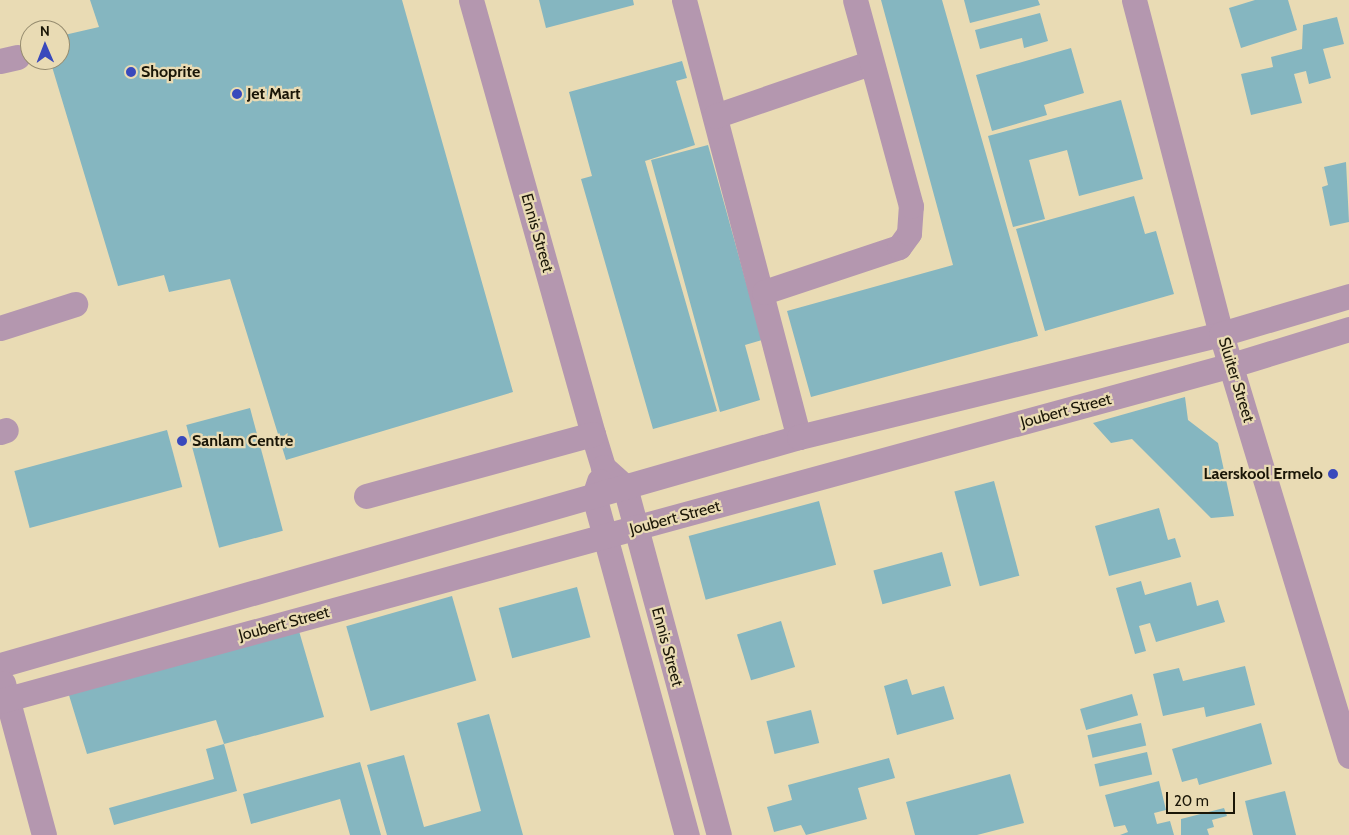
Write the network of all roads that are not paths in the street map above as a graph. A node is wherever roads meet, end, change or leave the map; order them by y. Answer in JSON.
{"nodes":[{"id":1,"x":471,"y":0,"type":"edge"},
{"id":2,"x":684,"y":0,"type":"edge"},
{"id":3,"x":855,"y":0,"type":"edge"},
{"id":4,"x":1134,"y":0,"type":"edge"},
{"id":5,"x":870,"y":62,"type":"junction"},
{"id":6,"x":715,"y":116,"type":"junction"},
{"id":7,"x":764,"y":292,"type":"junction"},
{"id":8,"x":1349,"y":296,"type":"edge"},
{"id":9,"x":75,"y":304,"type":"dead end"},
{"id":10,"x":0,"y":328,"type":"edge"},
{"id":11,"x":1349,"y":329,"type":"edge"},
{"id":12,"x":1221,"y":334,"type":"junction"},
{"id":13,"x":1232,"y":365,"type":"junction"},
{"id":14,"x":593,"y":434,"type":"junction"},
{"id":15,"x":799,"y":437,"type":"junction"},
{"id":16,"x":603,"y":467,"type":"junction"},
{"id":17,"x":625,"y":487,"type":"junction"},
{"id":18,"x":366,"y":496,"type":"dead end"},
{"id":19,"x":594,"y":496,"type":"junction"},
{"id":20,"x":635,"y":529,"type":"junction"},
{"id":21,"x":605,"y":537,"type":"junction"},
{"id":22,"x":0,"y":665,"type":"edge"},
{"id":23,"x":0,"y":673,"type":"edge"},
{"id":24,"x":4,"y":700,"type":"edge"},
{"id":25,"x":1349,"y":756,"type":"edge"},
{"id":26,"x":44,"y":835,"type":"edge"},
{"id":27,"x":687,"y":835,"type":"edge"},
{"id":28,"x":719,"y":835,"type":"edge"}],
"edges":[{"from":1,"to":14,"type":"street","name":"Ennis Street"},
{"from":2,"to":6,"type":"street"},
{"from":3,"to":5,"type":"street"},
{"from":4,"to":12,"type":"street","name":"Sluiter Street"},
{"from":5,"to":6,"type":"street"},
{"from":5,"to":7,"type":"street"},
{"from":6,"to":7,"type":"street"},
{"from":7,"to":15,"type":"street"},
{"from":8,"to":12,"type":"street"},
{"from":9,"to":10,"type":"street"},
{"from":11,"to":13,"type":"street","name":"Joubert Street"},
{"from":12,"to":13,"type":"street","name":"Sluiter Street"},
{"from":12,"to":15,"type":"street"},
{"from":13,"to":20,"type":"street","name":"Joubert Street"},
{"from":13,"to":25,"type":"street","name":"Sluiter Street"},
{"from":14,"to":16,"type":"street","name":"Ennis Street"},
{"from":14,"to":18,"type":"street"},
{"from":15,"to":17,"type":"street"},
{"from":16,"to":17,"type":"street"},
{"from":16,"to":19,"type":"street"},
{"from":17,"to":19,"type":"street"},
{"from":17,"to":20,"type":"street","name":"Ennis Street"},
{"from":19,"to":21,"type":"street","name":"Ennis Street"},
{"from":19,"to":22,"type":"street"},
{"from":20,"to":21,"type":"street","name":"Joubert Street"},
{"from":20,"to":28,"type":"street","name":"Ennis Street"},
{"from":21,"to":24,"type":"street","name":"Joubert Street"},
{"from":21,"to":27,"type":"street","name":"Ennis Street"},
{"from":23,"to":24,"type":"street"},
{"from":24,"to":26,"type":"street"}]}
